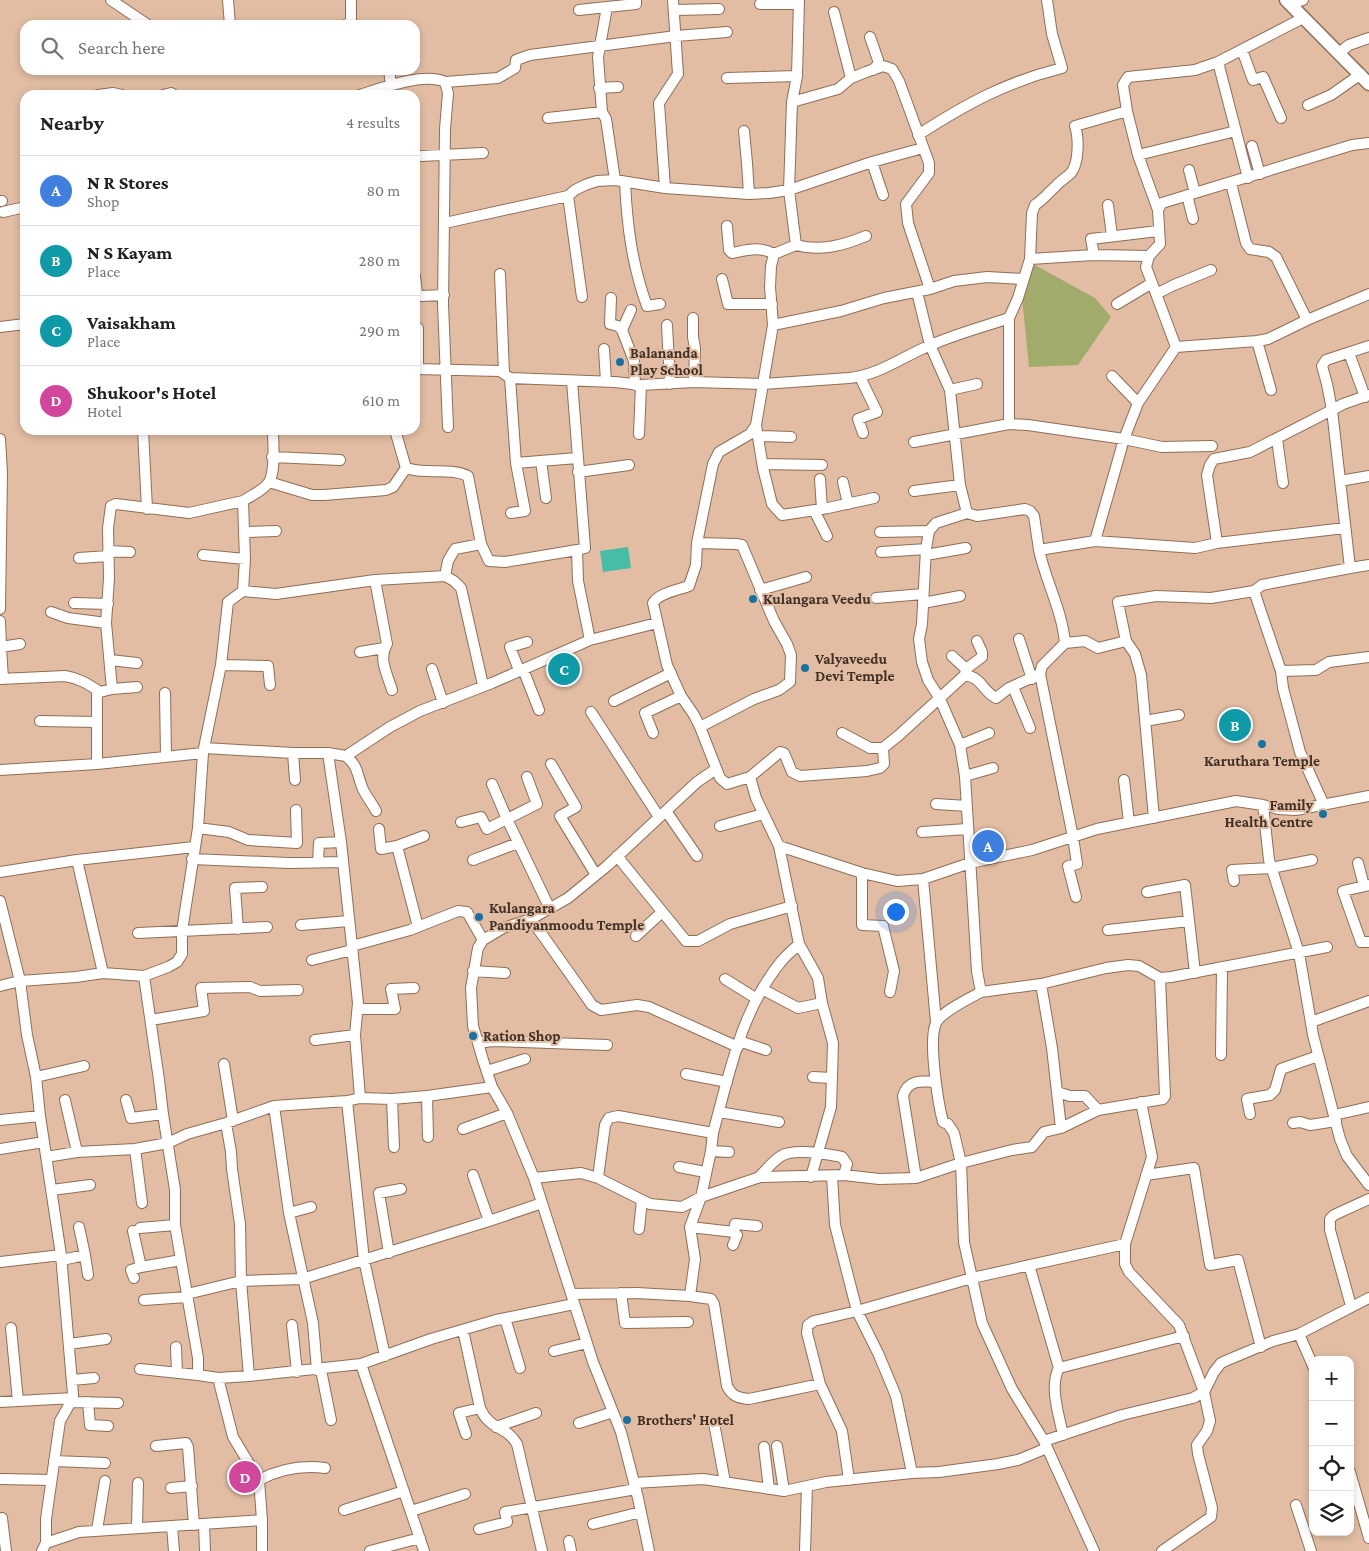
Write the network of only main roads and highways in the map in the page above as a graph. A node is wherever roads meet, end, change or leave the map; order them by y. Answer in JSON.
{"nodes":[{"id":1,"x":1288,"y":2,"type":"edge"},
{"id":2,"x":1365,"y":79,"type":"edge"}],
"edges":[{"from":1,"to":2,"type":"main road"}]}
